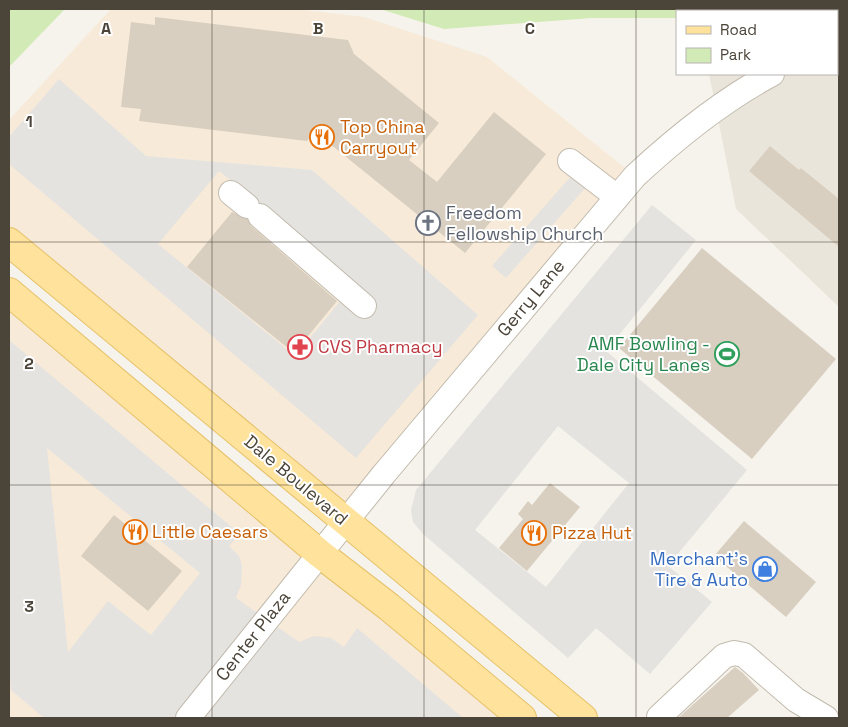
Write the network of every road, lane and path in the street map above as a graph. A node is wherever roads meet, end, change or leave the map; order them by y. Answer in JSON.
{"nodes":[{"id":1,"x":770,"y":75,"type":"edge"},
{"id":2,"x":570,"y":161,"type":"dead end"},
{"id":3,"x":618,"y":197,"type":"junction"},
{"id":4,"x":246,"y":205,"type":"dead end"},
{"id":5,"x":9,"y":242,"type":"edge"},
{"id":6,"x":9,"y":292,"type":"edge"},
{"id":7,"x":364,"y":306,"type":"dead end"},
{"id":8,"x":345,"y":521,"type":"junction"},
{"id":9,"x":319,"y":553,"type":"junction"},
{"id":10,"x":659,"y":716,"type":"dead end"},
{"id":11,"x":188,"y":718,"type":"edge"},
{"id":12,"x":522,"y":718,"type":"edge"},
{"id":13,"x":582,"y":718,"type":"edge"},
{"id":14,"x":826,"y":718,"type":"edge"}],
"edges":[{"from":1,"to":3,"type":"street","name":"Gerry Lane"},
{"from":2,"to":3,"type":"street"},
{"from":3,"to":8,"type":"street","name":"Gerry Lane"},
{"from":4,"to":7,"type":"street"},
{"from":5,"to":8,"type":"main road","name":"Dale Boulevard"},
{"from":6,"to":9,"type":"main road"},
{"from":8,"to":9,"type":"street","name":"Gerry Lane"},
{"from":8,"to":13,"type":"main road","name":"Dale Boulevard"},
{"from":9,"to":11,"type":"street","name":"Center Plaza"},
{"from":9,"to":12,"type":"main road"},
{"from":10,"to":14,"type":"street"}]}
